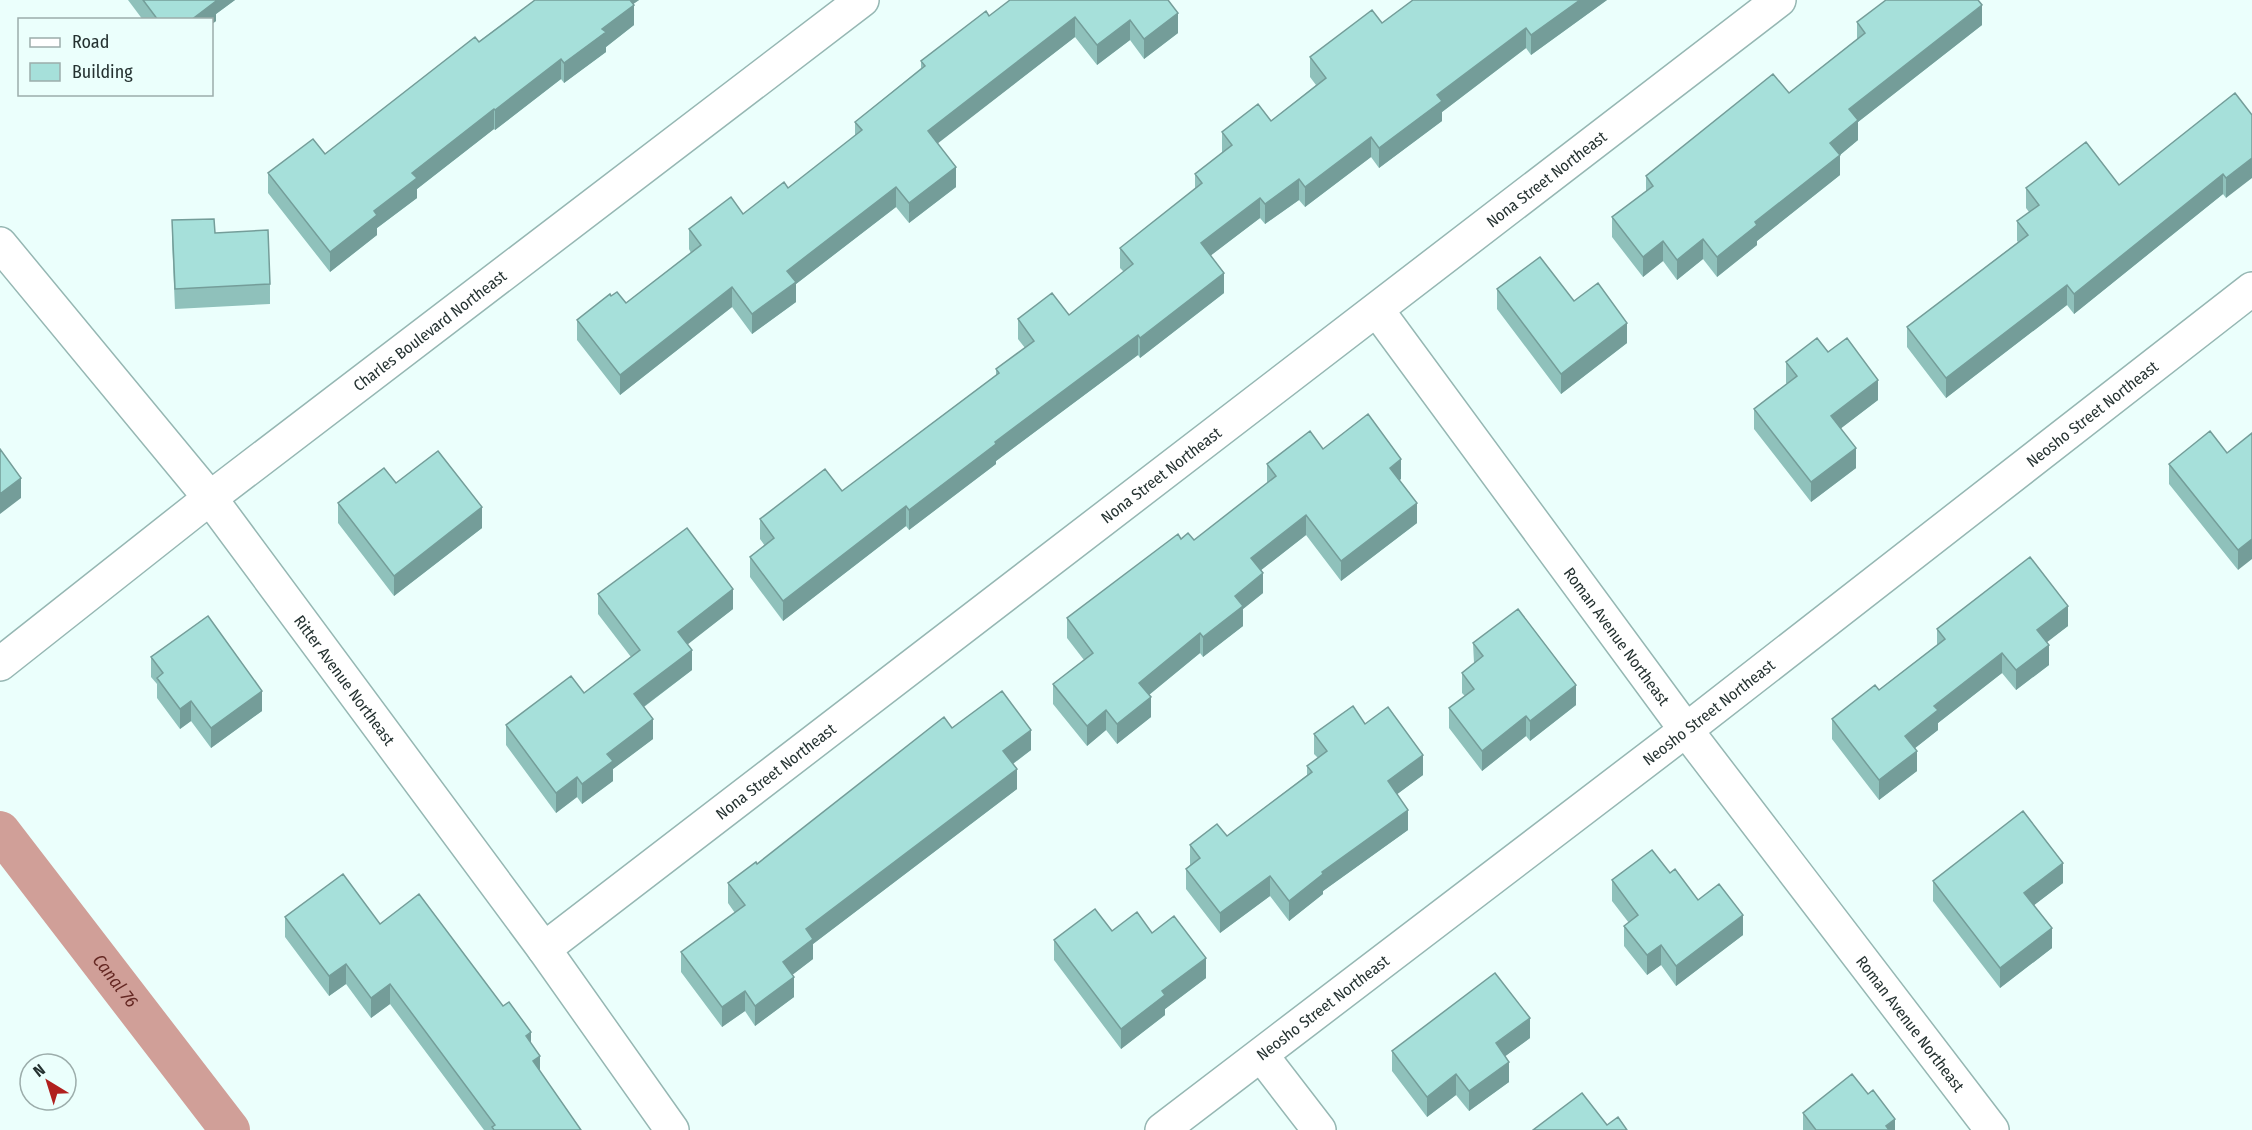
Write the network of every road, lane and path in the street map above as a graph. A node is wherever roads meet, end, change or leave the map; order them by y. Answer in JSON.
{"nodes":[{"id":1,"x":862,"y":0,"type":"edge"},
{"id":2,"x":1779,"y":0,"type":"edge"},
{"id":3,"x":0,"y":244,"type":"edge"},
{"id":4,"x":2252,"y":289,"type":"edge"},
{"id":5,"x":1377,"y":310,"type":"junction"},
{"id":6,"x":210,"y":498,"type":"junction"},
{"id":7,"x":0,"y":664,"type":"edge"},
{"id":8,"x":1686,"y":730,"type":"junction"},
{"id":9,"x":544,"y":949,"type":"junction"},
{"id":10,"x":1262,"y":1056,"type":"junction"},
{"id":11,"x":672,"y":1130,"type":"edge"},
{"id":12,"x":1162,"y":1130,"type":"edge"},
{"id":13,"x":1318,"y":1130,"type":"edge"},
{"id":14,"x":1992,"y":1130,"type":"edge"}],
"edges":[{"from":1,"to":6,"type":"street","name":"Charles Boulevard Northeast"},
{"from":2,"to":5,"type":"street","name":"Nona Street Northeast"},
{"from":3,"to":6,"type":"street","name":"Ritter Avenue Northeast"},
{"from":4,"to":8,"type":"street","name":"Neosho Street Northeast"},
{"from":5,"to":8,"type":"street","name":"Roman Avenue Northeast"},
{"from":5,"to":9,"type":"street","name":"Nona Street Northeast"},
{"from":6,"to":7,"type":"street","name":"Charles Boulevard Northeast"},
{"from":6,"to":9,"type":"street","name":"Ritter Avenue Northeast"},
{"from":8,"to":10,"type":"street","name":"Neosho Street Northeast"},
{"from":8,"to":14,"type":"street","name":"Roman Avenue Northeast"},
{"from":9,"to":11,"type":"street","name":"Ritter Avenue Northeast"},
{"from":10,"to":12,"type":"street","name":"Neosho Street Northeast"},
{"from":10,"to":13,"type":"street"}]}
